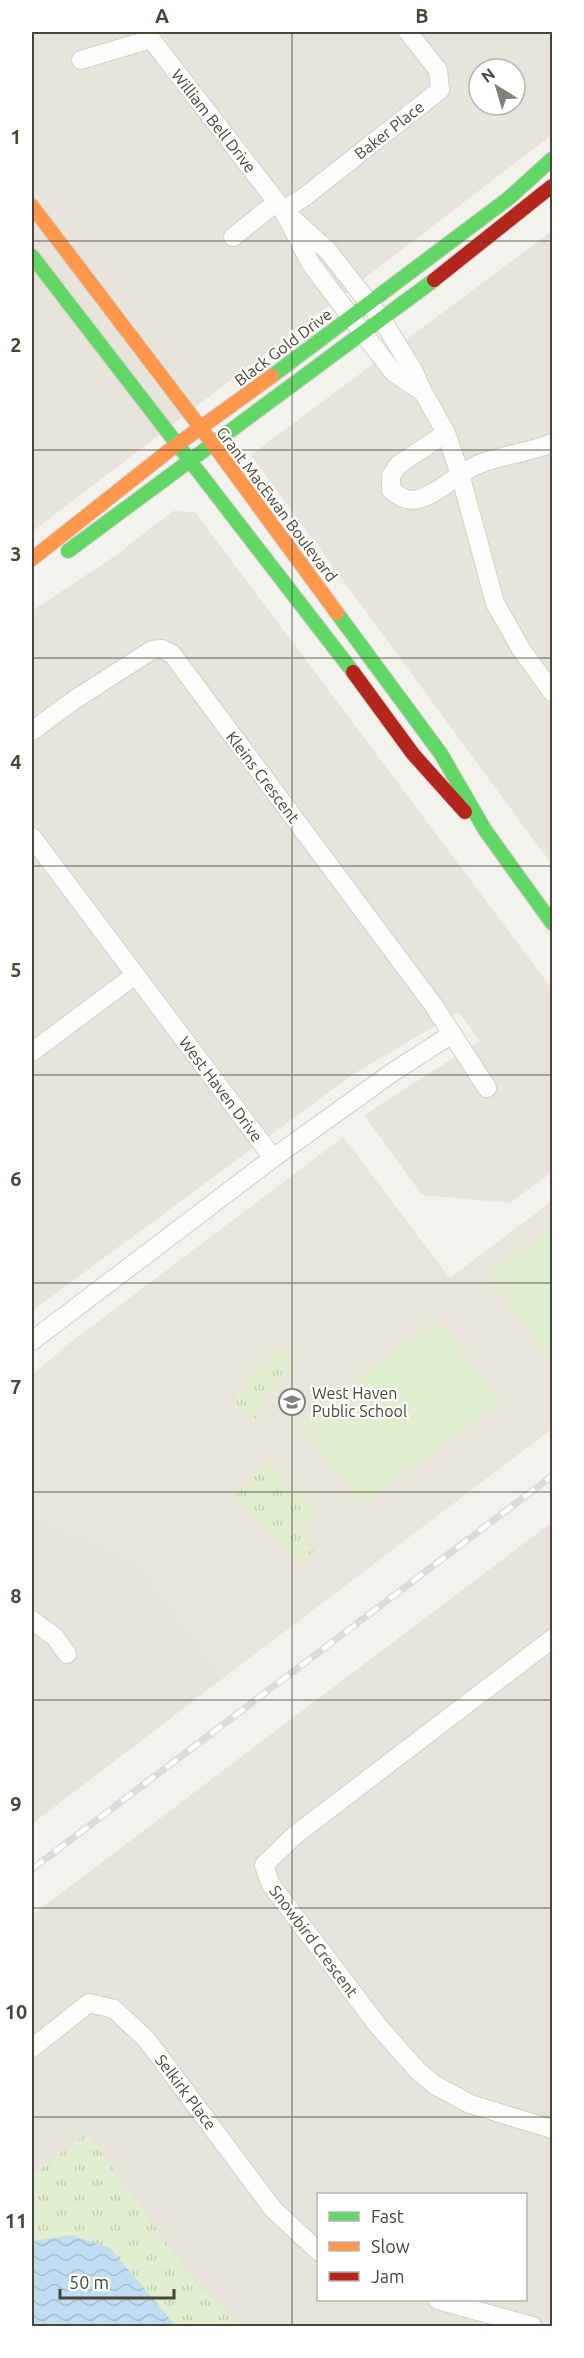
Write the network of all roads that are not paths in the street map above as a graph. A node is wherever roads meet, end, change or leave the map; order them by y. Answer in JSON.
{"nodes":[{"id":1,"x":408,"y":32,"type":"edge"},
{"id":2,"x":151,"y":35,"type":"edge"},
{"id":3,"x":81,"y":60,"type":"dead end"},
{"id":4,"x":552,"y":159,"type":"edge"},
{"id":5,"x":552,"y":186,"type":"edge"},
{"id":6,"x":32,"y":206,"type":"edge"},
{"id":7,"x":280,"y":206,"type":"junction"},
{"id":8,"x":233,"y":237,"type":"dead end"},
{"id":9,"x":32,"y":256,"type":"edge"},
{"id":10,"x":369,"y":303,"type":"junction"},
{"id":11,"x":351,"y":316,"type":"junction"},
{"id":12,"x":382,"y":320,"type":"junction"},
{"id":13,"x":363,"y":333,"type":"junction"},
{"id":14,"x":423,"y":392,"type":"junction"},
{"id":15,"x":201,"y":429,"type":"junction"},
{"id":16,"x":446,"y":433,"type":"junction"},
{"id":17,"x":552,"y":442,"type":"edge"},
{"id":18,"x":213,"y":444,"type":"junction"},
{"id":19,"x":177,"y":446,"type":"junction"},
{"id":20,"x":189,"y":461,"type":"junction"},
{"id":21,"x":460,"y":474,"type":"junction"},
{"id":22,"x":32,"y":559,"type":"edge"},
{"id":23,"x":53,"y":561,"type":"dead end"},
{"id":24,"x":552,"y":692,"type":"edge"},
{"id":25,"x":32,"y":731,"type":"edge"},
{"id":26,"x":485,"y":830,"type":"junction"},
{"id":27,"x":32,"y":837,"type":"edge"},
{"id":28,"x":552,"y":922,"type":"edge"},
{"id":29,"x":135,"y":975,"type":"junction"},
{"id":30,"x":452,"y":1034,"type":"junction"},
{"id":31,"x":32,"y":1052,"type":"edge"},
{"id":32,"x":487,"y":1088,"type":"dead end"},
{"id":33,"x":273,"y":1158,"type":"junction"},
{"id":34,"x":32,"y":1341,"type":"edge"},
{"id":35,"x":32,"y":1620,"type":"edge"},
{"id":36,"x":552,"y":1639,"type":"edge"},
{"id":37,"x":67,"y":1654,"type":"dead end"},
{"id":38,"x":32,"y":2048,"type":"edge"},
{"id":39,"x":552,"y":2129,"type":"edge"},
{"id":40,"x":317,"y":2250,"type":"edge"},
{"id":41,"x":442,"y":2301,"type":"edge"},
{"id":42,"x":532,"y":2326,"type":"edge"}],
"edges":[{"from":1,"to":7,"type":"street","name":"Baker Place"},
{"from":2,"to":3,"type":"street","name":"William Bell Drive"},
{"from":2,"to":7,"type":"street","name":"William Bell Drive"},
{"from":4,"to":10,"type":"main road","name":"Black Gold Drive"},
{"from":5,"to":12,"type":"main road"},
{"from":6,"to":15,"type":"main road","name":"Grant MacEwan Boulevard"},
{"from":7,"to":8,"type":"street"},
{"from":7,"to":10,"type":"street","name":"William Bell Drive"},
{"from":7,"to":11,"type":"street","name":"William Bell Drive"},
{"from":9,"to":19,"type":"main road","name":"Grant MacEwan Boulevard"},
{"from":10,"to":11,"type":"main road","name":"Black Gold Drive"},
{"from":10,"to":12,"type":"street","name":"William Bell Drive"},
{"from":11,"to":13,"type":"street","name":"William Bell Drive"},
{"from":11,"to":15,"type":"main road","name":"Black Gold Drive"},
{"from":12,"to":13,"type":"main road"},
{"from":12,"to":14,"type":"street","name":"William Bell Drive"},
{"from":13,"to":14,"type":"street","name":"William Bell Drive"},
{"from":13,"to":18,"type":"main road"},
{"from":14,"to":16,"type":"street","name":"William Bell Drive"},
{"from":15,"to":18,"type":"main road","name":"Grant MacEwan Boulevard"},
{"from":15,"to":19,"type":"main road","name":"Black Gold Drive"},
{"from":16,"to":21,"type":"street","name":"William Bell Drive"},
{"from":16,"to":21,"type":"street"},
{"from":17,"to":21,"type":"street"},
{"from":18,"to":20,"type":"main road"},
{"from":18,"to":26,"type":"main road","name":"Grant MacEwan Boulevard"},
{"from":19,"to":20,"type":"main road","name":"Grant MacEwan Boulevard"},
{"from":19,"to":22,"type":"main road","name":"Black Gold Drive"},
{"from":20,"to":23,"type":"main road"},
{"from":20,"to":26,"type":"main road","name":"Grant MacEwan Boulevard"},
{"from":21,"to":24,"type":"street","name":"William Bell Drive"},
{"from":25,"to":30,"type":"street","name":"Kleins Crescent"},
{"from":26,"to":28,"type":"main road","name":"Grant MacEwan Boulevard"},
{"from":27,"to":29,"type":"street","name":"West Haven Drive"},
{"from":29,"to":31,"type":"street"},
{"from":29,"to":33,"type":"street","name":"West Haven Drive"},
{"from":30,"to":32,"type":"street","name":"Kleins Crescent"},
{"from":30,"to":33,"type":"street"},
{"from":33,"to":34,"type":"street","name":"West Haven Drive"},
{"from":35,"to":37,"type":"street"},
{"from":36,"to":39,"type":"street","name":"Snowbird Crescent"},
{"from":38,"to":40,"type":"street","name":"Selkirk Place"},
{"from":41,"to":42,"type":"street"}]}
